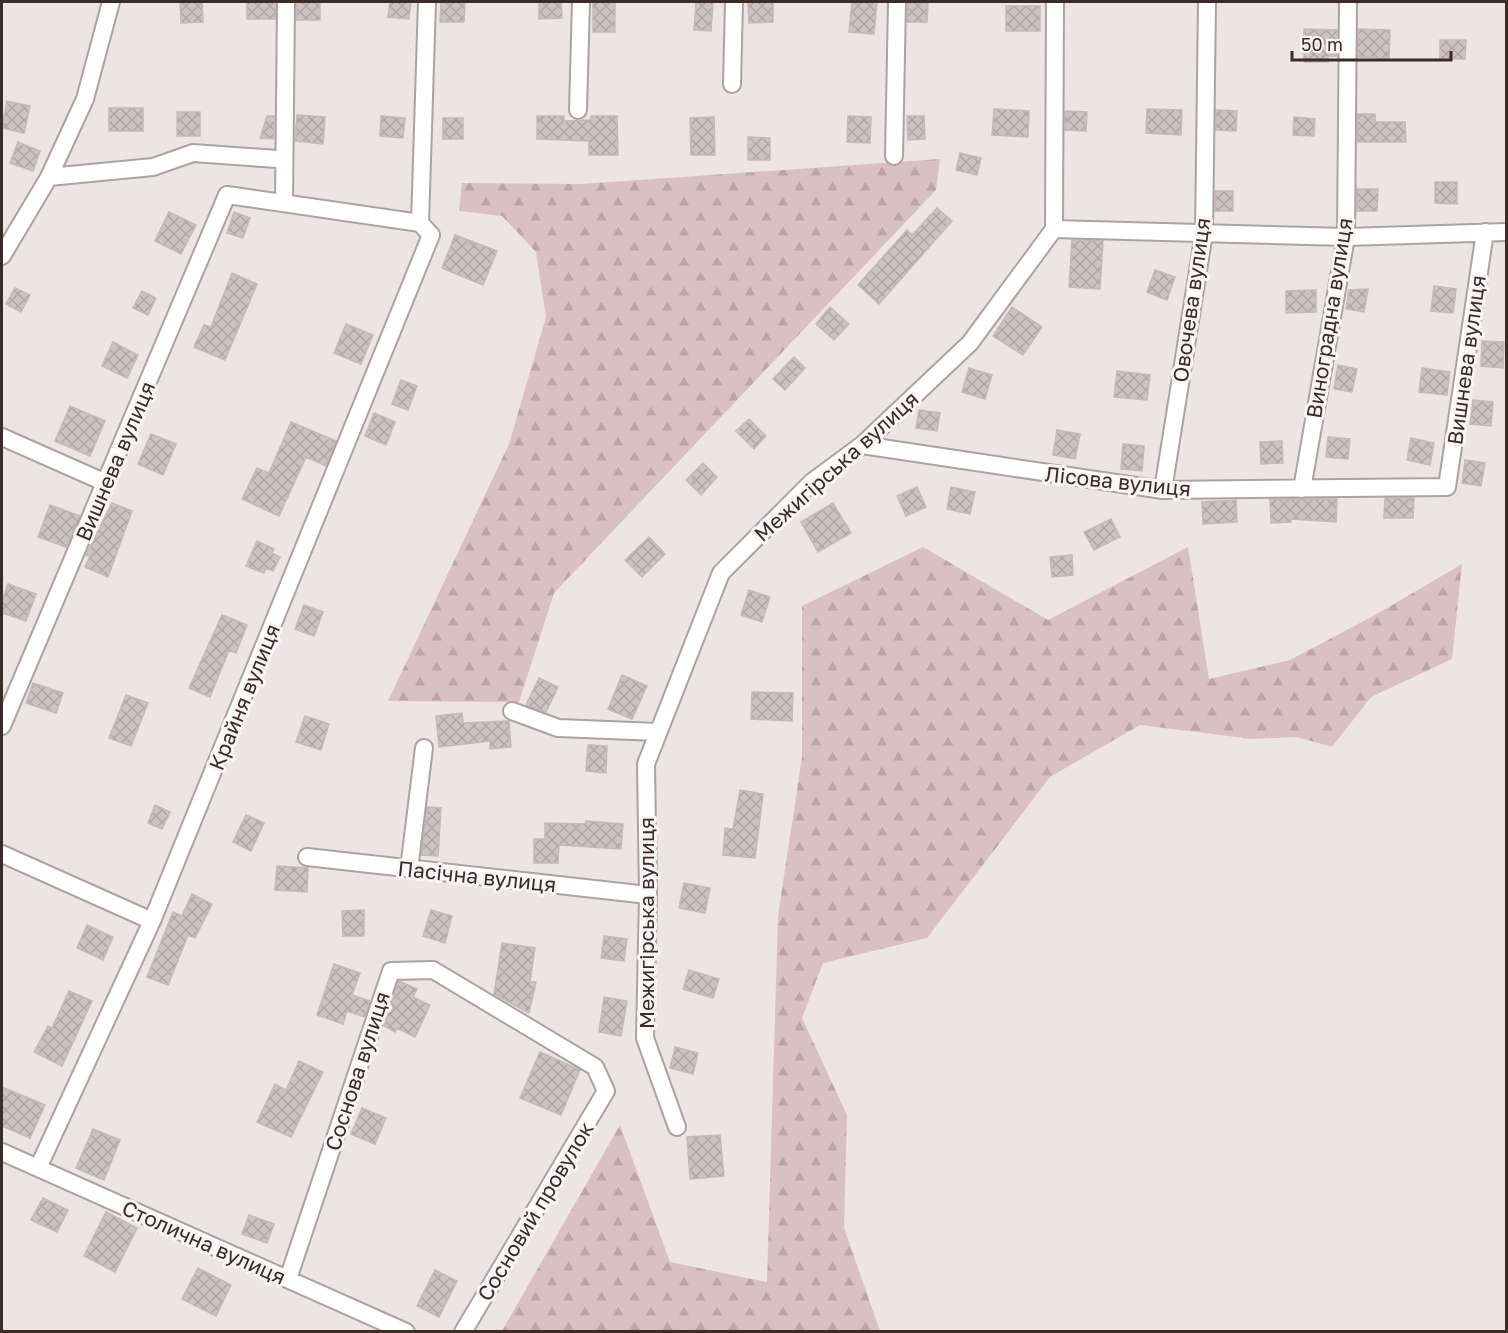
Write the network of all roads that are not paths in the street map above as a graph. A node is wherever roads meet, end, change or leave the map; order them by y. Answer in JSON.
{"nodes":[{"id":1,"x":111,"y":2,"type":"edge"},
{"id":2,"x":286,"y":2,"type":"edge"},
{"id":3,"x":427,"y":2,"type":"edge"},
{"id":4,"x":581,"y":2,"type":"edge"},
{"id":5,"x":734,"y":2,"type":"edge"},
{"id":6,"x":897,"y":2,"type":"edge"},
{"id":7,"x":1055,"y":2,"type":"edge"},
{"id":8,"x":1207,"y":2,"type":"edge"},
{"id":9,"x":1348,"y":2,"type":"edge"},
{"id":10,"x":732,"y":84,"type":"dead end"},
{"id":11,"x":578,"y":110,"type":"dead end"},
{"id":12,"x":894,"y":156,"type":"dead end"},
{"id":13,"x":277,"y":159,"type":"dead end"},
{"id":14,"x":50,"y":177,"type":"junction"},
{"id":15,"x":284,"y":202,"type":"junction"},
{"id":16,"x":420,"y":223,"type":"junction"},
{"id":17,"x":1054,"y":229,"type":"junction"},
{"id":18,"x":1204,"y":232,"type":"junction"},
{"id":19,"x":1485,"y":232,"type":"junction"},
{"id":20,"x":1506,"y":232,"type":"edge"},
{"id":21,"x":1346,"y":237,"type":"junction"},
{"id":22,"x":2,"y":256,"type":"edge"},
{"id":23,"x":2,"y":437,"type":"edge"},
{"id":24,"x":862,"y":445,"type":"junction"},
{"id":25,"x":106,"y":483,"type":"junction"},
{"id":26,"x":1447,"y":488,"type":"joint"},
{"id":27,"x":1302,"y":489,"type":"junction"},
{"id":28,"x":1163,"y":490,"type":"junction"},
{"id":29,"x":512,"y":711,"type":"dead end"},
{"id":30,"x":2,"y":726,"type":"edge"},
{"id":31,"x":658,"y":732,"type":"junction"},
{"id":32,"x":424,"y":748,"type":"dead end"},
{"id":33,"x":2,"y":854,"type":"edge"},
{"id":34,"x":307,"y":858,"type":"dead end"},
{"id":35,"x":409,"y":869,"type":"junction"},
{"id":36,"x":648,"y":895,"type":"junction"},
{"id":37,"x":152,"y":921,"type":"junction"},
{"id":38,"x":606,"y":1091,"type":"joint"},
{"id":39,"x":677,"y":1127,"type":"dead end"},
{"id":40,"x":2,"y":1152,"type":"edge"},
{"id":41,"x":38,"y":1168,"type":"junction"},
{"id":42,"x":288,"y":1280,"type":"junction"},
{"id":43,"x":406,"y":1332,"type":"edge"},
{"id":44,"x":463,"y":1332,"type":"edge"}],
"edges":[{"from":1,"to":14,"type":"street"},
{"from":2,"to":15,"type":"street"},
{"from":3,"to":16,"type":"street"},
{"from":4,"to":11,"type":"street"},
{"from":5,"to":10,"type":"street"},
{"from":6,"to":12,"type":"street"},
{"from":7,"to":17,"type":"street"},
{"from":8,"to":18,"type":"street","name":"Овочева вулиця"},
{"from":9,"to":21,"type":"street","name":"Виноградна вулиця"},
{"from":13,"to":14,"type":"street"},
{"from":14,"to":22,"type":"street"},
{"from":15,"to":16,"type":"street"},
{"from":15,"to":25,"type":"street","name":"Вишнева вулиця"},
{"from":16,"to":37,"type":"street","name":"Крайня вулиця"},
{"from":17,"to":18,"type":"street"},
{"from":17,"to":24,"type":"street","name":"Межигірська вулиця"},
{"from":18,"to":21,"type":"street"},
{"from":18,"to":28,"type":"street","name":"Овочева вулиця"},
{"from":19,"to":20,"type":"street"},
{"from":19,"to":21,"type":"street"},
{"from":19,"to":26,"type":"street","name":"Вишнева вулиця"},
{"from":21,"to":27,"type":"street","name":"Виноградна вулиця"},
{"from":23,"to":25,"type":"street"},
{"from":24,"to":28,"type":"street","name":"Лісова вулиця"},
{"from":24,"to":31,"type":"street","name":"Межигірська вулиця"},
{"from":25,"to":30,"type":"street","name":"Вишнева вулиця"},
{"from":26,"to":27,"type":"street","name":"Лісова вулиця"},
{"from":27,"to":28,"type":"street","name":"Лісова вулиця"},
{"from":29,"to":31,"type":"street"},
{"from":31,"to":36,"type":"street","name":"Межигірська вулиця"},
{"from":32,"to":35,"type":"street"},
{"from":33,"to":37,"type":"street"},
{"from":34,"to":35,"type":"street","name":"Пасічна вулиця"},
{"from":35,"to":36,"type":"street","name":"Пасічна вулиця"},
{"from":36,"to":39,"type":"street","name":"Межигірська вулиця"},
{"from":37,"to":41,"type":"street","name":"Крайня вулиця"},
{"from":38,"to":42,"type":"street","name":"Соснова вулиця"},
{"from":38,"to":44,"type":"street","name":"Сосновий провулок"},
{"from":40,"to":41,"type":"street","name":"Столична вулиця"},
{"from":41,"to":42,"type":"street","name":"Столична вулиця"},
{"from":42,"to":43,"type":"street","name":"Столична вулиця"}]}
